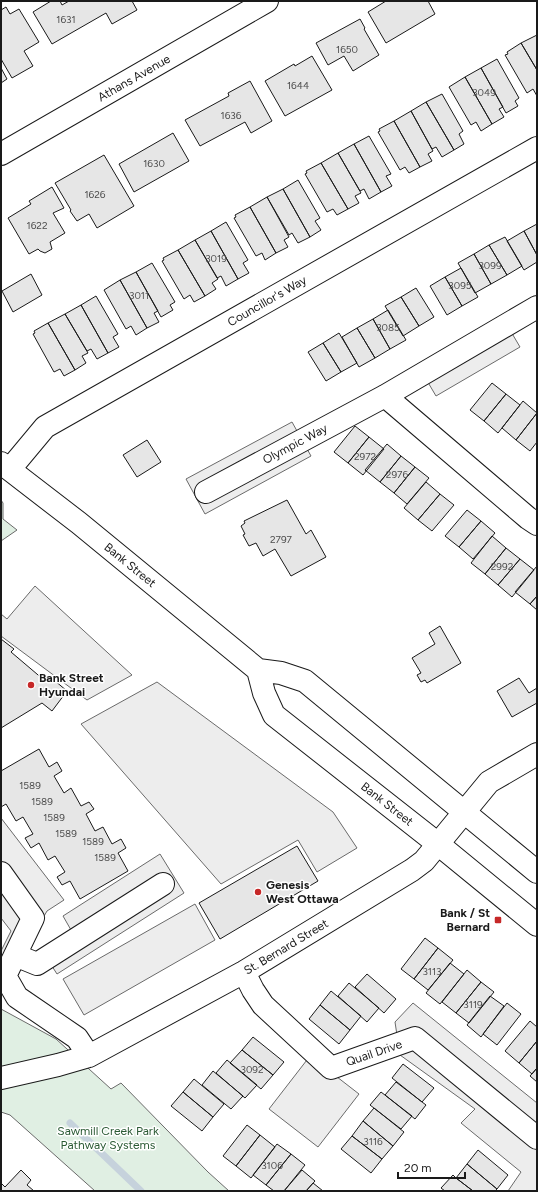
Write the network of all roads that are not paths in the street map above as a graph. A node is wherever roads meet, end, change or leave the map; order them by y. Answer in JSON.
{"nodes":[{"id":1,"x":267,"y":1,"type":"edge"},
{"id":2,"x":537,"y":148,"type":"edge"},
{"id":3,"x":1,"y":154,"type":"edge"},
{"id":4,"x":537,"y":307,"type":"edge"},
{"id":5,"x":385,"y":396,"type":"junction"},
{"id":6,"x":5,"y":466,"type":"edge"},
{"id":7,"x":206,"y":492,"type":"dead end"},
{"id":8,"x":537,"y":524,"type":"edge"},
{"id":9,"x":258,"y":670,"type":"junction"},
{"id":10,"x":537,"y":754,"type":"edge"},
{"id":11,"x":465,"y":812,"type":"junction"},
{"id":12,"x":438,"y":844,"type":"junction"},
{"id":13,"x":537,"y":872,"type":"edge"},
{"id":14,"x":1,"y":873,"type":"edge"},
{"id":15,"x":163,"y":884,"type":"dead end"},
{"id":16,"x":537,"y":925,"type":"edge"},
{"id":17,"x":15,"y":956,"type":"junction"},
{"id":18,"x":244,"y":972,"type":"junction"},
{"id":19,"x":89,"y":1056,"type":"junction"},
{"id":20,"x":1,"y":1078,"type":"edge"},
{"id":21,"x":537,"y":1138,"type":"edge"}],
"edges":[{"from":1,"to":3,"type":"street","name":"Athans Avenue"},
{"from":2,"to":6,"type":"street","name":"Councillor's Way"},
{"from":4,"to":5,"type":"street","name":"Olympic Way"},
{"from":5,"to":7,"type":"street","name":"Olympic Way"},
{"from":5,"to":8,"type":"street"},
{"from":6,"to":9,"type":"street","name":"Bank Street"},
{"from":9,"to":11,"type":"street"},
{"from":9,"to":12,"type":"street","name":"Bank Street"},
{"from":10,"to":11,"type":"street","name":"St. Bernard Street"},
{"from":11,"to":12,"type":"street","name":"St. Bernard Street"},
{"from":11,"to":13,"type":"street"},
{"from":12,"to":16,"type":"street","name":"Bank Street"},
{"from":12,"to":18,"type":"street","name":"St. Bernard Street"},
{"from":14,"to":17,"type":"street"},
{"from":15,"to":17,"type":"street"},
{"from":17,"to":19,"type":"street"},
{"from":18,"to":19,"type":"street","name":"St. Bernard Street"},
{"from":18,"to":21,"type":"street","name":"Quail Drive"},
{"from":19,"to":20,"type":"street","name":"St. Bernard Street"}]}
